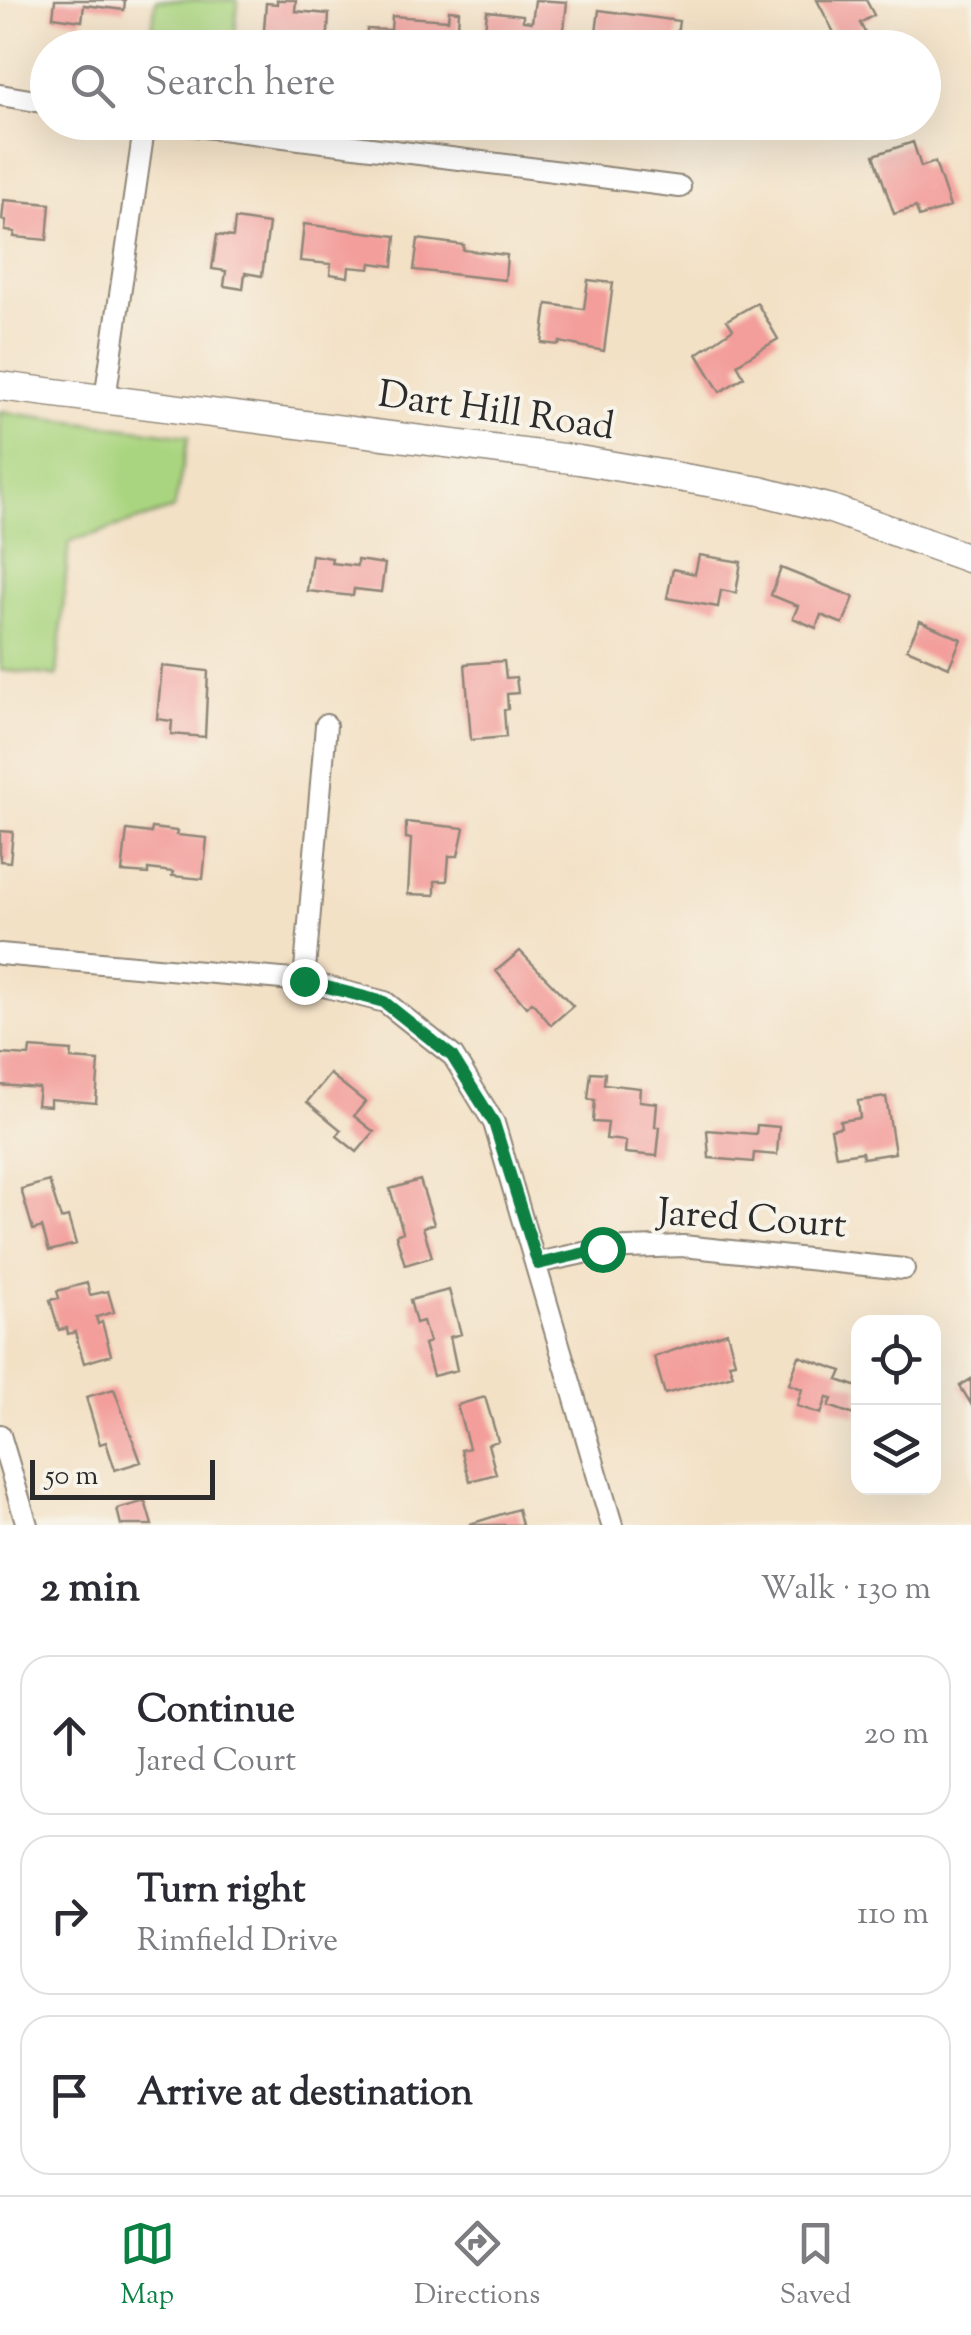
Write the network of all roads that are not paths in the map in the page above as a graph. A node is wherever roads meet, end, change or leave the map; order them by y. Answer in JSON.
{"nodes":[{"id":1,"x":0,"y":95,"type":"edge"},
{"id":2,"x":30,"y":100,"type":"edge"},
{"id":3,"x":141,"y":140,"type":"edge"},
{"id":4,"x":305,"y":140,"type":"edge"},
{"id":5,"x":680,"y":188,"type":"dead end"},
{"id":6,"x":0,"y":386,"type":"edge"},
{"id":7,"x":105,"y":399,"type":"junction"},
{"id":8,"x":971,"y":559,"type":"edge"},
{"id":9,"x":326,"y":725,"type":"dead end"},
{"id":10,"x":0,"y":954,"type":"edge"},
{"id":11,"x":304,"y":981,"type":"junction"},
{"id":12,"x":538,"y":1264,"type":"junction"},
{"id":13,"x":904,"y":1269,"type":"dead end"},
{"id":14,"x":0,"y":1435,"type":"edge"},
{"id":15,"x":27,"y":1525,"type":"edge"},
{"id":16,"x":612,"y":1525,"type":"edge"}],
"edges":[{"from":1,"to":2,"type":"street"},
{"from":3,"to":7,"type":"street"},
{"from":4,"to":5,"type":"street"},
{"from":6,"to":7,"type":"street","name":"Dart Hill Road"},
{"from":7,"to":8,"type":"street","name":"Dart Hill Road"},
{"from":9,"to":11,"type":"street"},
{"from":10,"to":11,"type":"street"},
{"from":11,"to":12,"type":"street"},
{"from":12,"to":13,"type":"street","name":"Jared Court"},
{"from":12,"to":16,"type":"street"},
{"from":14,"to":15,"type":"street"}]}
